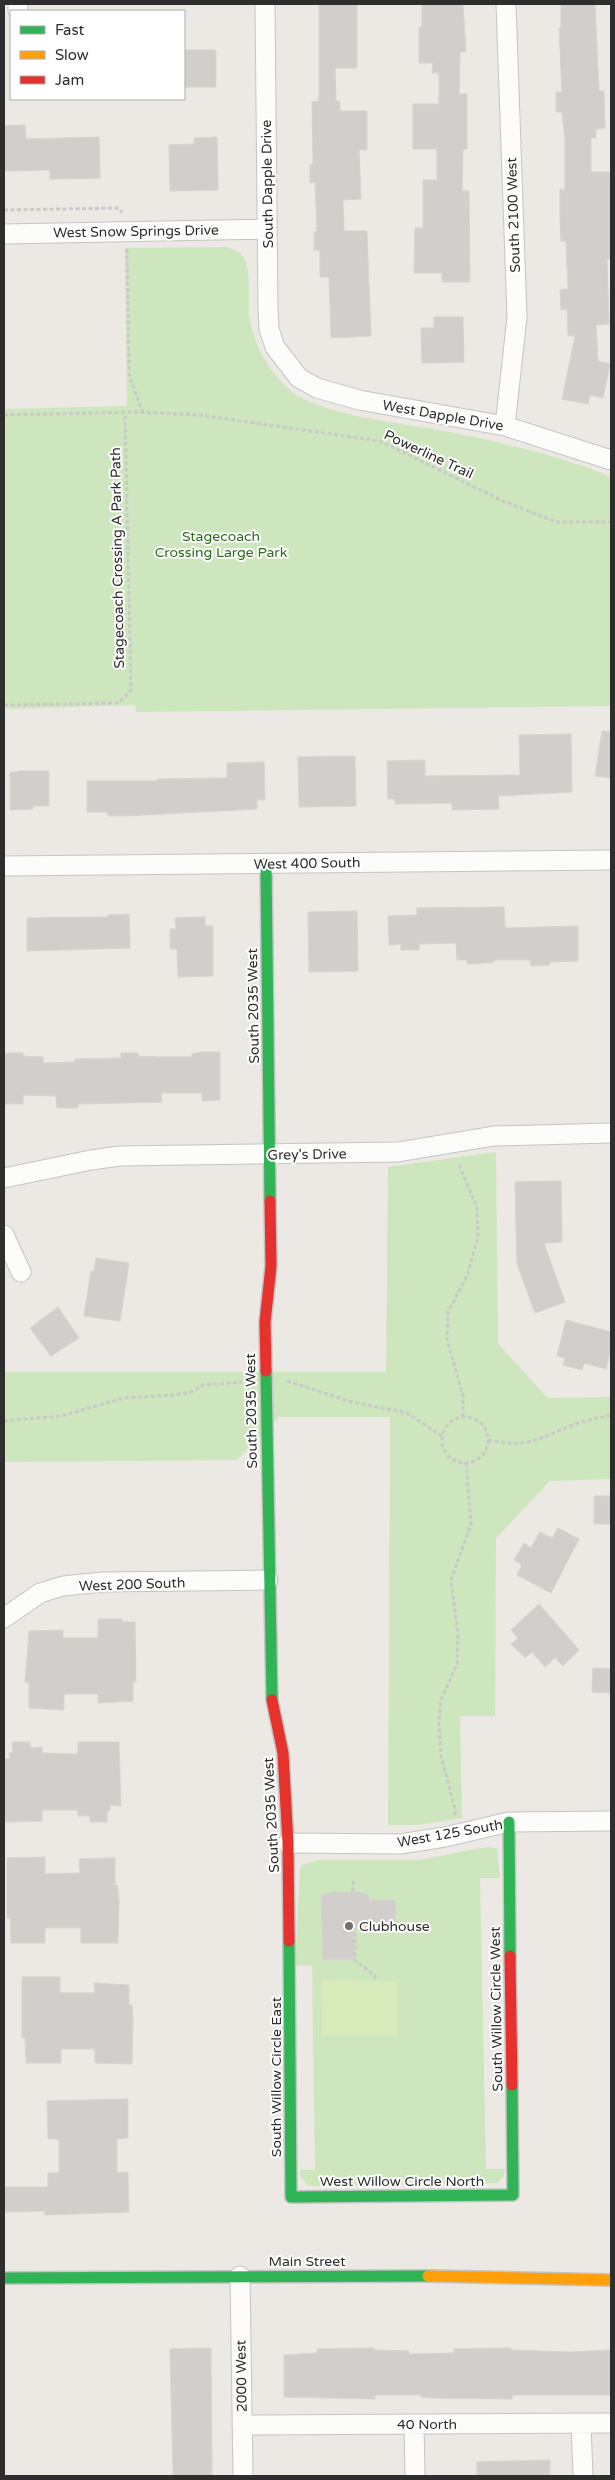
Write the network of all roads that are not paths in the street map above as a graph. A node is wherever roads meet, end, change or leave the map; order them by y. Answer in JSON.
{"nodes":[{"id":1,"x":265,"y":4,"type":"edge"},
{"id":2,"x":506,"y":4,"type":"edge"},
{"id":3,"x":267,"y":229,"type":"junction"},
{"id":4,"x":4,"y":234,"type":"edge"},
{"id":5,"x":284,"y":360,"type":"joint"},
{"id":6,"x":505,"y":426,"type":"junction"},
{"id":7,"x":611,"y":460,"type":"edge"},
{"id":8,"x":611,"y":860,"type":"edge"},
{"id":9,"x":266,"y":864,"type":"junction"},
{"id":10,"x":4,"y":866,"type":"edge"},
{"id":11,"x":611,"y":1133,"type":"edge"},
{"id":12,"x":269,"y":1155,"type":"junction"},
{"id":13,"x":4,"y":1178,"type":"edge"},
{"id":14,"x":4,"y":1235,"type":"edge"},
{"id":15,"x":21,"y":1272,"type":"dead end"},
{"id":16,"x":268,"y":1580,"type":"junction"},
{"id":17,"x":4,"y":1618,"type":"edge"},
{"id":18,"x":611,"y":1820,"type":"edge"},
{"id":19,"x":509,"y":1822,"type":"junction"},
{"id":20,"x":288,"y":1843,"type":"junction"},
{"id":21,"x":290,"y":1957,"type":"joint"},
{"id":22,"x":513,"y":2195,"type":"joint"},
{"id":23,"x":291,"y":2197,"type":"joint"},
{"id":24,"x":240,"y":2276,"type":"junction"},
{"id":25,"x":4,"y":2278,"type":"edge"},
{"id":26,"x":611,"y":2280,"type":"edge"},
{"id":27,"x":581,"y":2423,"type":"junction"},
{"id":28,"x":611,"y":2423,"type":"edge"},
{"id":29,"x":414,"y":2424,"type":"junction"},
{"id":30,"x":242,"y":2426,"type":"junction"},
{"id":31,"x":243,"y":2476,"type":"edge"},
{"id":32,"x":415,"y":2476,"type":"edge"},
{"id":33,"x":583,"y":2476,"type":"edge"}],
"edges":[{"from":1,"to":3,"type":"street","name":"South Dapple Drive"},
{"from":2,"to":6,"type":"street","name":"South 2100 West"},
{"from":3,"to":4,"type":"street","name":"West Snow Springs Drive"},
{"from":3,"to":5,"type":"street","name":"South Dapple Drive"},
{"from":5,"to":6,"type":"street","name":"West Dapple Drive"},
{"from":6,"to":7,"type":"street","name":"West Dapple Drive"},
{"from":8,"to":9,"type":"street","name":"West 400 South"},
{"from":9,"to":10,"type":"street","name":"West 400 South"},
{"from":9,"to":12,"type":"street","name":"South 2035 West"},
{"from":11,"to":12,"type":"street","name":"Grey's Drive"},
{"from":12,"to":13,"type":"street","name":"Grey's Drive"},
{"from":12,"to":16,"type":"street","name":"South 2035 West"},
{"from":14,"to":15,"type":"street"},
{"from":16,"to":17,"type":"street","name":"West 200 South"},
{"from":16,"to":20,"type":"street","name":"South 2035 West"},
{"from":18,"to":19,"type":"street","name":"West 125 South"},
{"from":19,"to":20,"type":"street","name":"West 125 South"},
{"from":19,"to":22,"type":"street","name":"South Willow Circle West"},
{"from":20,"to":21,"type":"street","name":"South 2035 West"},
{"from":21,"to":23,"type":"street","name":"South Willow Circle East"},
{"from":22,"to":23,"type":"street","name":"West Willow Circle North"},
{"from":24,"to":25,"type":"street","name":"Main Street"},
{"from":24,"to":26,"type":"street","name":"Main Street"},
{"from":24,"to":30,"type":"street","name":"2000 West"},
{"from":27,"to":28,"type":"street","name":"40 North"},
{"from":27,"to":29,"type":"street","name":"40 North"},
{"from":27,"to":33,"type":"street"},
{"from":29,"to":30,"type":"street","name":"40 North"},
{"from":29,"to":32,"type":"street"},
{"from":30,"to":31,"type":"street","name":"2000 West"}]}
